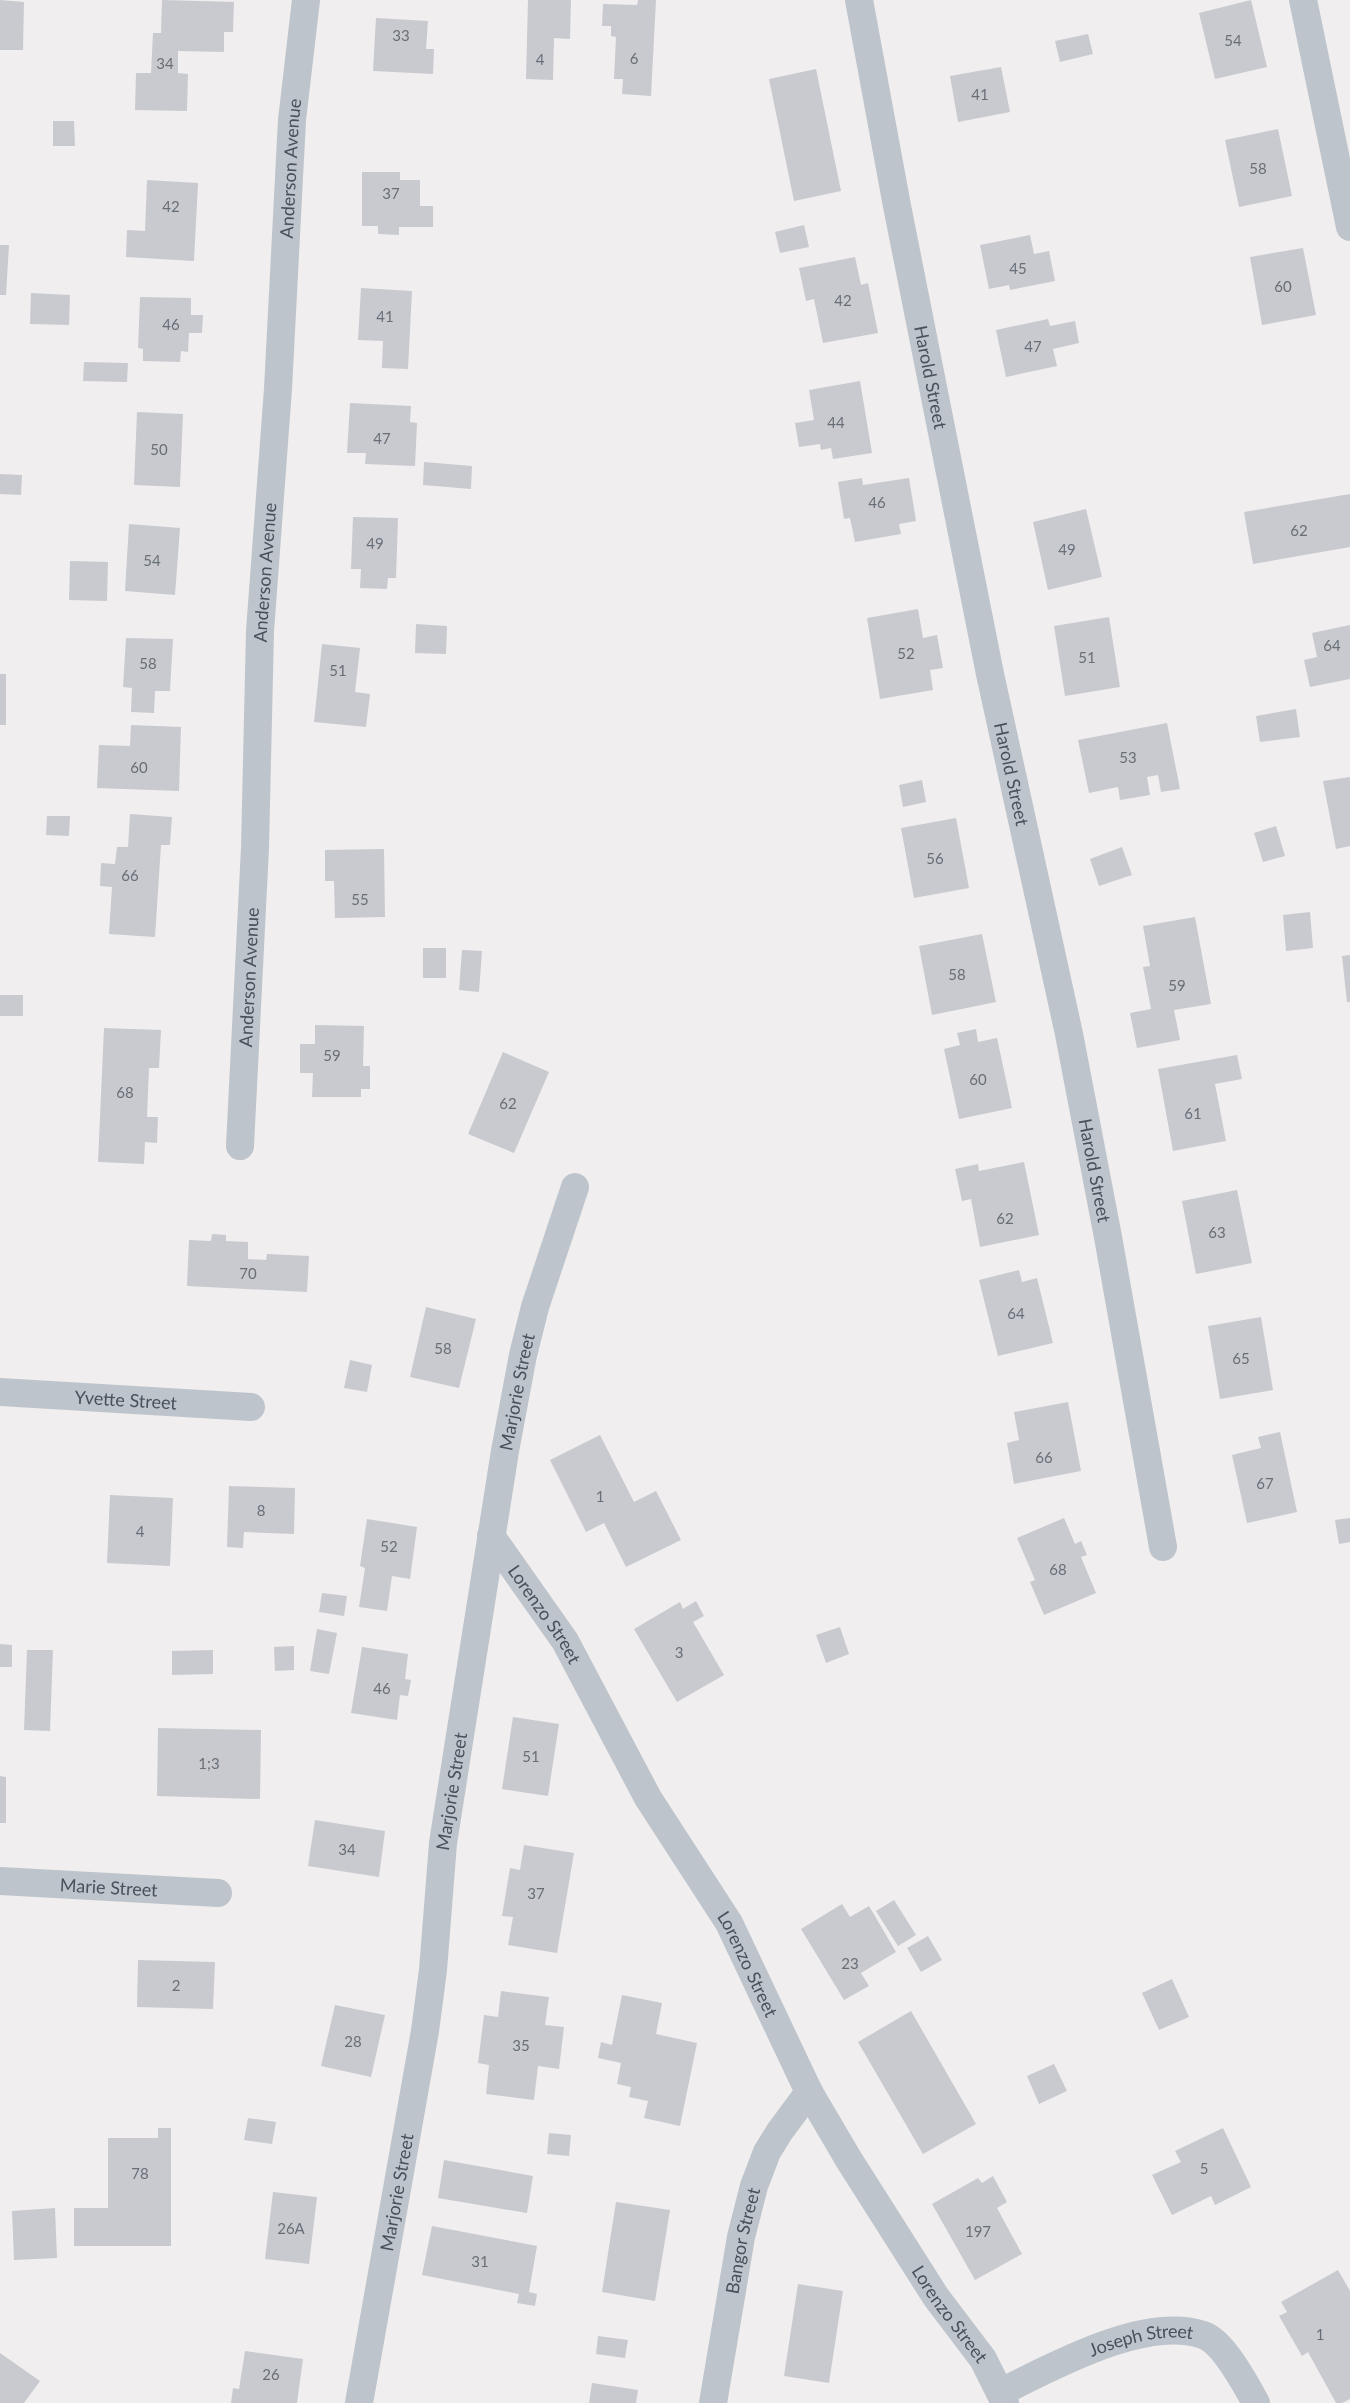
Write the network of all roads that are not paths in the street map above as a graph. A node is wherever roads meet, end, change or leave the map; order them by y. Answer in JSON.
{"nodes":[{"id":1,"x":306,"y":0,"type":"edge"},
{"id":2,"x":859,"y":0,"type":"edge"},
{"id":3,"x":1302,"y":0,"type":"edge"},
{"id":4,"x":1350,"y":227,"type":"edge"},
{"id":5,"x":240,"y":1146,"type":"dead end"},
{"id":6,"x":576,"y":1188,"type":"dead end"},
{"id":7,"x":0,"y":1392,"type":"edge"},
{"id":8,"x":251,"y":1407,"type":"dead end"},
{"id":9,"x":491,"y":1536,"type":"junction"},
{"id":10,"x":1163,"y":1547,"type":"dead end"},
{"id":11,"x":0,"y":1881,"type":"edge"},
{"id":12,"x":218,"y":1893,"type":"dead end"},
{"id":13,"x":809,"y":2092,"type":"junction"},
{"id":14,"x":1003,"y":2398,"type":"edge"},
{"id":15,"x":359,"y":2403,"type":"edge"},
{"id":16,"x":713,"y":2403,"type":"edge"},
{"id":17,"x":1256,"y":2403,"type":"edge"}],
"edges":[{"from":1,"to":5,"type":"street","name":"Anderson Avenue"},
{"from":2,"to":10,"type":"street","name":"Harold Street"},
{"from":3,"to":4,"type":"street"},
{"from":6,"to":9,"type":"street","name":"Marjorie Street"},
{"from":7,"to":8,"type":"street","name":"Yvette Street"},
{"from":9,"to":13,"type":"street","name":"Lorenzo Street"},
{"from":9,"to":15,"type":"street","name":"Marjorie Street"},
{"from":11,"to":12,"type":"street","name":"Marie Street"},
{"from":13,"to":14,"type":"street","name":"Lorenzo Street"},
{"from":13,"to":16,"type":"street","name":"Bangor Street"},
{"from":14,"to":17,"type":"street","name":"Joseph Street"}]}
